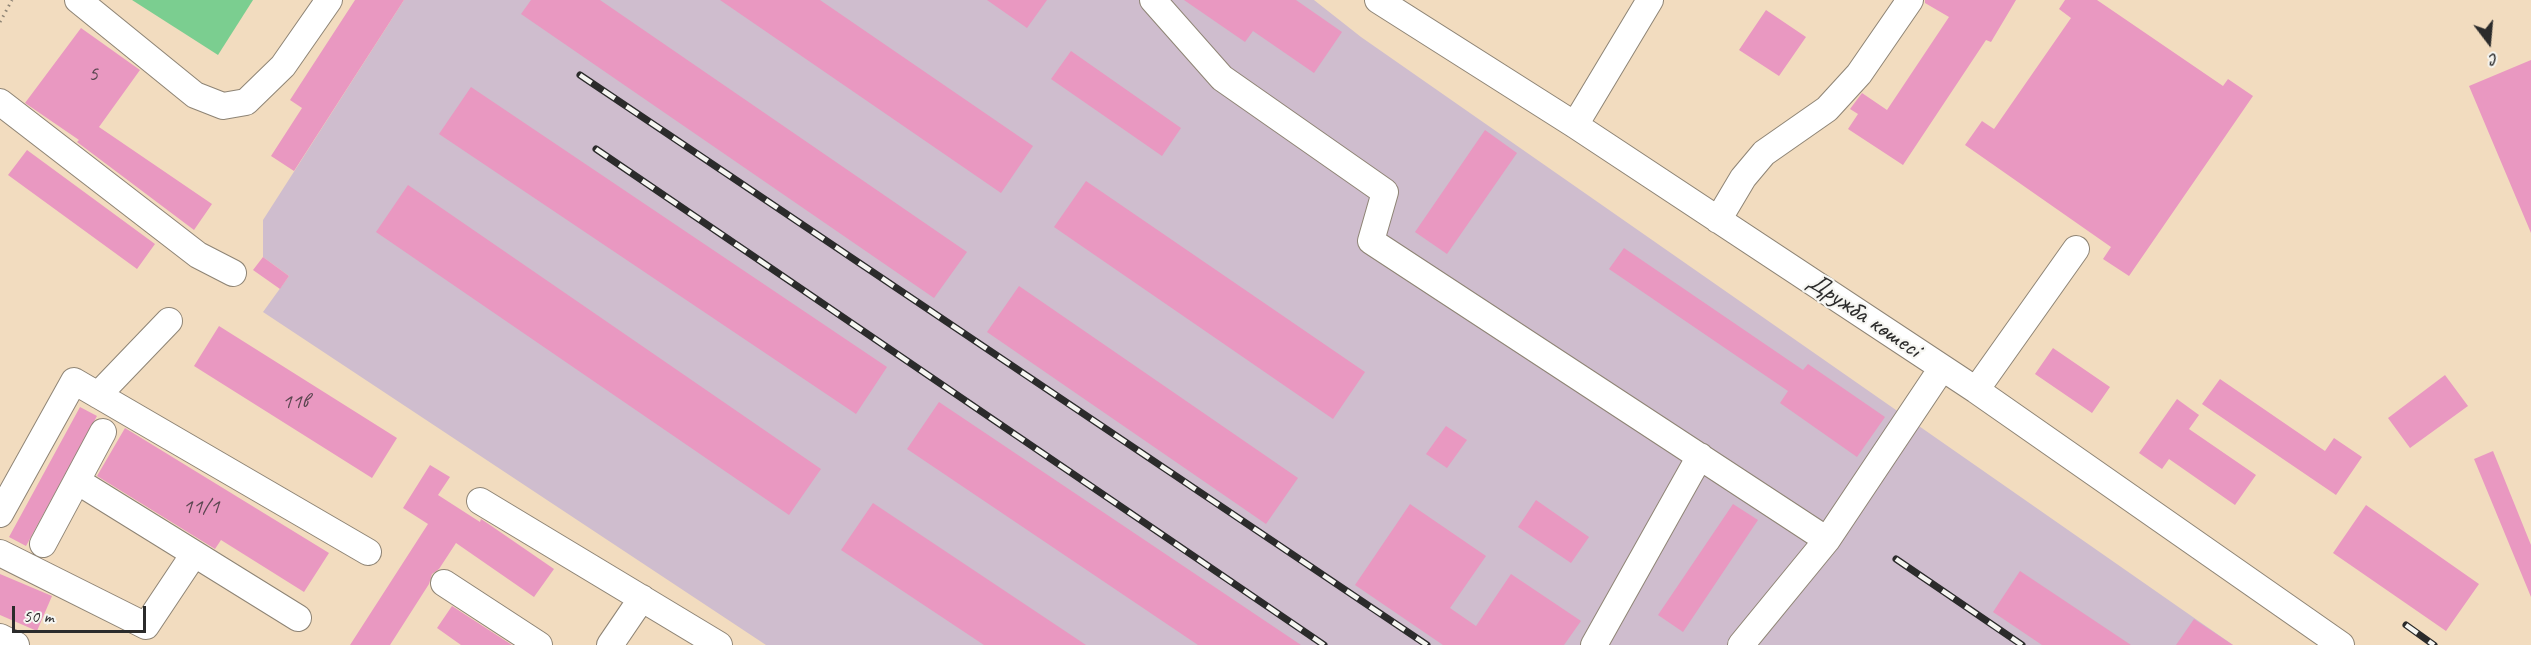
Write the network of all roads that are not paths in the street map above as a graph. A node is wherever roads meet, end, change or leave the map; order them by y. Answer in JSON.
{"nodes":[{"id":1,"x":78,"y":0,"type":"edge"},
{"id":2,"x":329,"y":0,"type":"edge"},
{"id":3,"x":1153,"y":0,"type":"edge"},
{"id":4,"x":1378,"y":0,"type":"edge"},
{"id":5,"x":1650,"y":0,"type":"edge"},
{"id":6,"x":1910,"y":0,"type":"edge"},
{"id":7,"x":0,"y":102,"type":"edge"},
{"id":8,"x":1575,"y":125,"type":"junction"},
{"id":9,"x":1719,"y":220,"type":"junction"},
{"id":10,"x":2076,"y":249,"type":"dead end"},
{"id":11,"x":233,"y":273,"type":"dead end"},
{"id":12,"x":169,"y":321,"type":"dead end"},
{"id":13,"x":1942,"y":368,"type":"junction"},
{"id":14,"x":1976,"y":390,"type":"junction"},
{"id":15,"x":98,"y":395,"type":"junction"},
{"id":16,"x":103,"y":432,"type":"dead end"},
{"id":17,"x":1700,"y":456,"type":"junction"},
{"id":18,"x":77,"y":481,"type":"junction"},
{"id":19,"x":480,"y":501,"type":"dead end"},
{"id":20,"x":0,"y":514,"type":"edge"},
{"id":21,"x":1827,"y":540,"type":"junction"},
{"id":22,"x":43,"y":543,"type":"dead end"},
{"id":23,"x":368,"y":552,"type":"dead end"},
{"id":24,"x":0,"y":553,"type":"edge"},
{"id":25,"x":194,"y":554,"type":"junction"},
{"id":26,"x":444,"y":583,"type":"dead end"},
{"id":27,"x":642,"y":598,"type":"junction"},
{"id":28,"x":298,"y":618,"type":"dead end"},
{"id":29,"x":0,"y":637,"type":"edge"},
{"id":30,"x":16,"y":645,"type":"edge"},
{"id":31,"x":539,"y":645,"type":"edge"},
{"id":32,"x":610,"y":645,"type":"edge"},
{"id":33,"x":719,"y":645,"type":"edge"},
{"id":34,"x":1594,"y":645,"type":"edge"},
{"id":35,"x":1741,"y":645,"type":"edge"},
{"id":36,"x":2341,"y":645,"type":"edge"}],
"edges":[{"from":1,"to":2,"type":"street"},
{"from":3,"to":17,"type":"street"},
{"from":4,"to":8,"type":"street","name":"Дружба көшесі"},
{"from":5,"to":8,"type":"street"},
{"from":6,"to":9,"type":"street"},
{"from":7,"to":11,"type":"street"},
{"from":8,"to":9,"type":"street","name":"Дружба көшесі"},
{"from":9,"to":13,"type":"street","name":"Дружба көшесі"},
{"from":10,"to":14,"type":"street"},
{"from":12,"to":15,"type":"street"},
{"from":13,"to":14,"type":"street","name":"Дружба көшесі"},
{"from":13,"to":21,"type":"street"},
{"from":14,"to":36,"type":"street","name":"Дружба көшесі"},
{"from":15,"to":20,"type":"street"},
{"from":15,"to":23,"type":"street"},
{"from":16,"to":18,"type":"street"},
{"from":17,"to":21,"type":"street"},
{"from":17,"to":34,"type":"street"},
{"from":18,"to":22,"type":"street"},
{"from":18,"to":25,"type":"street"},
{"from":19,"to":27,"type":"street"},
{"from":21,"to":35,"type":"street"},
{"from":24,"to":25,"type":"street"},
{"from":25,"to":28,"type":"street"},
{"from":26,"to":31,"type":"street"},
{"from":27,"to":32,"type":"street"},
{"from":27,"to":33,"type":"street"},
{"from":29,"to":30,"type":"street"}]}
